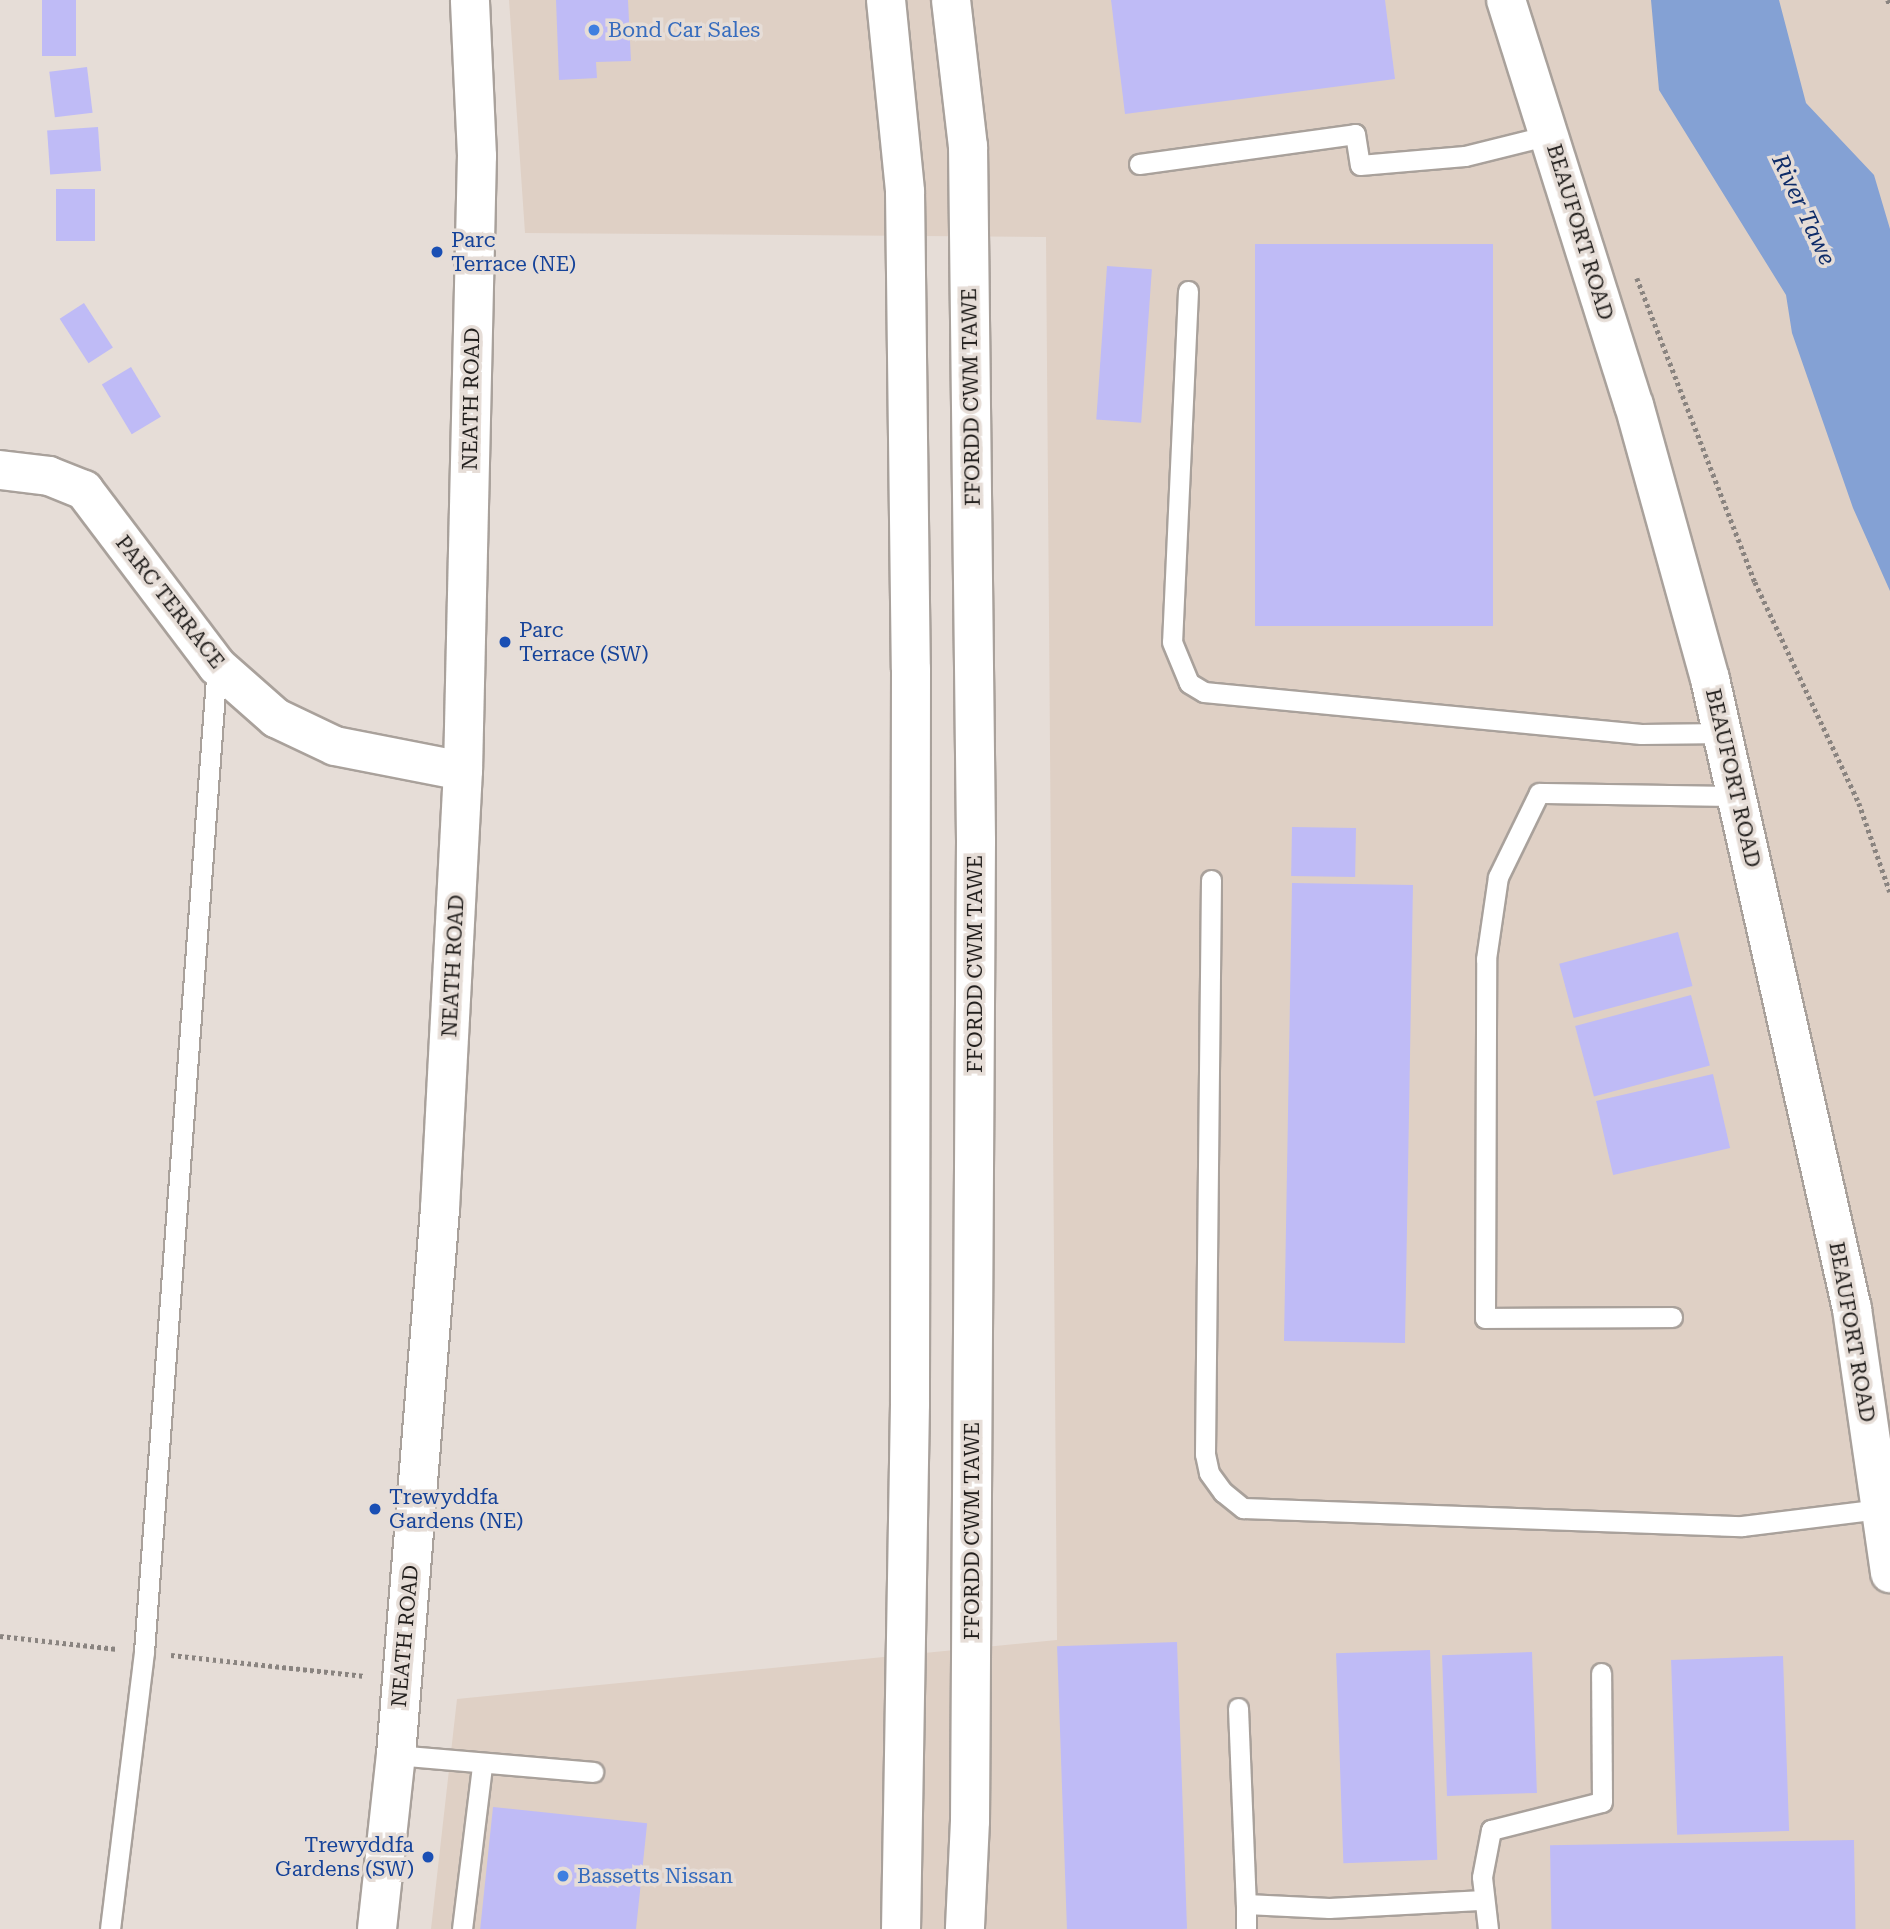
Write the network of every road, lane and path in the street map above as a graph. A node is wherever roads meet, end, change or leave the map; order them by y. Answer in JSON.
{"nodes":[{"id":1,"x":470,"y":0,"type":"edge"},
{"id":2,"x":886,"y":0,"type":"edge"},
{"id":3,"x":951,"y":0,"type":"edge"},
{"id":4,"x":1506,"y":0,"type":"edge"},
{"id":5,"x":1888,"y":0,"type":"edge"},
{"id":6,"x":1890,"y":6,"type":"edge"},
{"id":7,"x":1549,"y":135,"type":"junction"},
{"id":8,"x":1139,"y":164,"type":"dead end"},
{"id":9,"x":1632,"y":264,"type":"dead end"},
{"id":10,"x":1188,"y":291,"type":"dead end"},
{"id":11,"x":0,"y":470,"type":"edge"},
{"id":12,"x":217,"y":666,"type":"junction"},
{"id":13,"x":1722,"y":733,"type":"junction"},
{"id":14,"x":463,"y":771,"type":"junction"},
{"id":15,"x":1737,"y":796,"type":"junction"},
{"id":16,"x":1211,"y":880,"type":"dead end"},
{"id":17,"x":1890,"y":892,"type":"edge"},
{"id":18,"x":1672,"y":1317,"type":"dead end"},
{"id":19,"x":1881,"y":1509,"type":"junction"},
{"id":20,"x":1890,"y":1573,"type":"edge"},
{"id":21,"x":0,"y":1636,"type":"edge"},
{"id":22,"x":144,"y":1652,"type":"junction"},
{"id":23,"x":195,"y":1658,"type":"dead end"},
{"id":24,"x":1601,"y":1674,"type":"dead end"},
{"id":25,"x":402,"y":1679,"type":"junction"},
{"id":26,"x":1238,"y":1708,"type":"dead end"},
{"id":27,"x":396,"y":1755,"type":"junction"},
{"id":28,"x":482,"y":1765,"type":"junction"},
{"id":29,"x":593,"y":1772,"type":"dead end"},
{"id":30,"x":1484,"y":1900,"type":"junction"},
{"id":31,"x":1246,"y":1904,"type":"junction"},
{"id":32,"x":110,"y":1929,"type":"edge"},
{"id":33,"x":377,"y":1929,"type":"edge"},
{"id":34,"x":462,"y":1929,"type":"edge"},
{"id":35,"x":901,"y":1929,"type":"edge"},
{"id":36,"x":965,"y":1929,"type":"edge"},
{"id":37,"x":1247,"y":1929,"type":"edge"},
{"id":38,"x":1488,"y":1929,"type":"edge"}],
"edges":[{"from":1,"to":14,"type":"main road","name":"NEATH ROAD"},
{"from":2,"to":35,"type":"main road"},
{"from":3,"to":36,"type":"main road","name":"FFORDD CWM TAWE"},
{"from":4,"to":7,"type":"main road","name":"BEAUFORT ROAD"},
{"from":5,"to":6,"type":"path"},
{"from":7,"to":8,"type":"lane"},
{"from":7,"to":13,"type":"main road","name":"BEAUFORT ROAD"},
{"from":9,"to":17,"type":"path"},
{"from":10,"to":13,"type":"lane"},
{"from":11,"to":12,"type":"main road","name":"PARC TERRACE"},
{"from":12,"to":14,"type":"main road","name":"PARC TERRACE"},
{"from":12,"to":22,"type":"lane"},
{"from":13,"to":15,"type":"main road","name":"BEAUFORT ROAD"},
{"from":14,"to":25,"type":"main road","name":"NEATH ROAD"},
{"from":15,"to":18,"type":"lane"},
{"from":15,"to":19,"type":"main road","name":"BEAUFORT ROAD"},
{"from":16,"to":19,"type":"lane"},
{"from":19,"to":20,"type":"main road","name":"BEAUFORT ROAD"},
{"from":21,"to":22,"type":"path"},
{"from":22,"to":32,"type":"lane"},
{"from":23,"to":25,"type":"path"},
{"from":24,"to":30,"type":"lane"},
{"from":25,"to":27,"type":"main road","name":"NEATH ROAD"},
{"from":26,"to":31,"type":"lane"},
{"from":27,"to":28,"type":"lane"},
{"from":27,"to":33,"type":"main road","name":"NEATH ROAD"},
{"from":28,"to":29,"type":"lane"},
{"from":28,"to":34,"type":"lane"},
{"from":30,"to":31,"type":"lane"},
{"from":30,"to":38,"type":"lane"},
{"from":31,"to":37,"type":"lane"}]}
